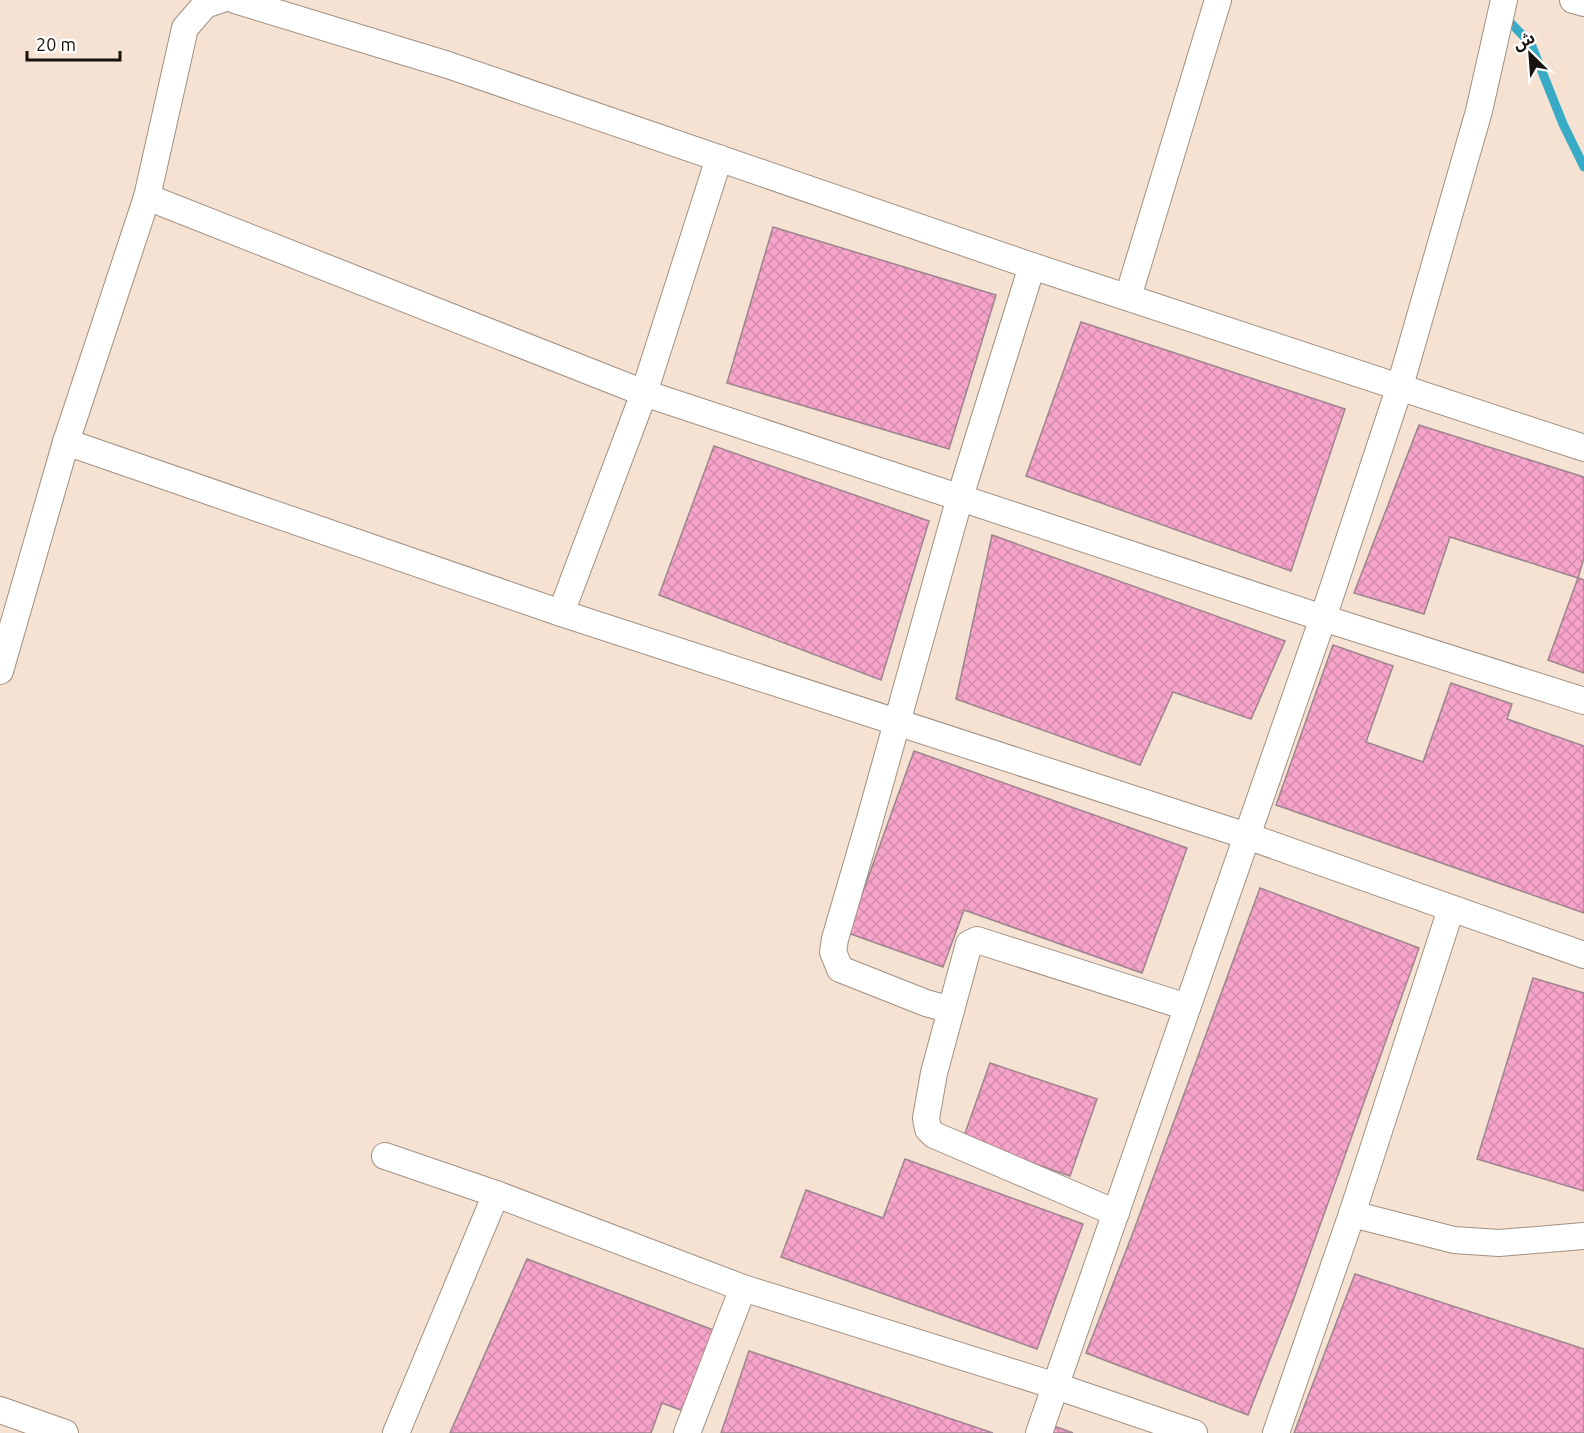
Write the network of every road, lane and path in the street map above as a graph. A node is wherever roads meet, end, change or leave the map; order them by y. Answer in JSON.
{"nodes":[{"id":1,"x":220,"y":0,"type":"edge"},
{"id":2,"x":235,"y":0,"type":"edge"},
{"id":3,"x":1218,"y":0,"type":"edge"},
{"id":4,"x":1503,"y":0,"type":"edge"},
{"id":5,"x":1573,"y":0,"type":"edge"},
{"id":6,"x":1584,"y":3,"type":"edge"},
{"id":7,"x":719,"y":158,"type":"junction"},
{"id":8,"x":147,"y":197,"type":"junction"},
{"id":9,"x":1032,"y":266,"type":"junction"},
{"id":10,"x":1128,"y":297,"type":"junction"},
{"id":11,"x":1400,"y":386,"type":"junction"},
{"id":12,"x":644,"y":393,"type":"junction"},
{"id":13,"x":66,"y":442,"type":"junction"},
{"id":14,"x":1584,"y":448,"type":"edge"},
{"id":15,"x":960,"y":497,"type":"junction"},
{"id":16,"x":561,"y":613,"type":"junction"},
{"id":17,"x":1323,"y":618,"type":"junction"},
{"id":18,"x":0,"y":671,"type":"edge"},
{"id":19,"x":1584,"y":701,"type":"edge"},
{"id":20,"x":897,"y":722,"type":"junction"},
{"id":21,"x":1248,"y":836,"type":"junction"},
{"id":22,"x":1451,"y":909,"type":"junction"},
{"id":23,"x":1584,"y":955,"type":"edge"},
{"id":24,"x":1187,"y":1007,"type":"junction"},
{"id":25,"x":951,"y":1010,"type":"junction"},
{"id":26,"x":385,"y":1156,"type":"dead end"},
{"id":27,"x":496,"y":1194,"type":"junction"},
{"id":28,"x":1116,"y":1213,"type":"junction"},
{"id":29,"x":1352,"y":1214,"type":"junction"},
{"id":30,"x":1584,"y":1236,"type":"edge"},
{"id":31,"x":743,"y":1288,"type":"junction"},
{"id":32,"x":1056,"y":1386,"type":"junction"},
{"id":33,"x":0,"y":1410,"type":"edge"},
{"id":34,"x":65,"y":1433,"type":"edge"},
{"id":35,"x":396,"y":1433,"type":"edge"},
{"id":36,"x":687,"y":1433,"type":"edge"},
{"id":37,"x":1040,"y":1433,"type":"edge"},
{"id":38,"x":1194,"y":1433,"type":"edge"},
{"id":39,"x":1276,"y":1433,"type":"edge"}],
"edges":[{"from":1,"to":8,"type":"street"},
{"from":2,"to":7,"type":"street"},
{"from":3,"to":10,"type":"street"},
{"from":4,"to":11,"type":"street"},
{"from":5,"to":6,"type":"street"},
{"from":7,"to":9,"type":"street"},
{"from":7,"to":12,"type":"street"},
{"from":8,"to":12,"type":"street"},
{"from":8,"to":13,"type":"street"},
{"from":9,"to":10,"type":"street"},
{"from":9,"to":15,"type":"street"},
{"from":10,"to":11,"type":"street"},
{"from":11,"to":14,"type":"street"},
{"from":11,"to":17,"type":"street"},
{"from":12,"to":15,"type":"street"},
{"from":12,"to":16,"type":"street"},
{"from":13,"to":16,"type":"street"},
{"from":13,"to":18,"type":"street"},
{"from":15,"to":17,"type":"street"},
{"from":15,"to":20,"type":"street"},
{"from":16,"to":20,"type":"street"},
{"from":17,"to":19,"type":"street"},
{"from":17,"to":21,"type":"street"},
{"from":20,"to":21,"type":"street"},
{"from":20,"to":25,"type":"street"},
{"from":21,"to":22,"type":"street"},
{"from":21,"to":24,"type":"street"},
{"from":22,"to":23,"type":"street"},
{"from":22,"to":29,"type":"street"},
{"from":24,"to":25,"type":"street"},
{"from":24,"to":28,"type":"street"},
{"from":25,"to":28,"type":"street"},
{"from":26,"to":27,"type":"street"},
{"from":27,"to":31,"type":"street"},
{"from":27,"to":35,"type":"street"},
{"from":28,"to":32,"type":"street"},
{"from":29,"to":30,"type":"street"},
{"from":29,"to":39,"type":"street"},
{"from":31,"to":32,"type":"street"},
{"from":31,"to":36,"type":"street"},
{"from":32,"to":37,"type":"street"},
{"from":32,"to":38,"type":"street"},
{"from":33,"to":34,"type":"street"}]}
